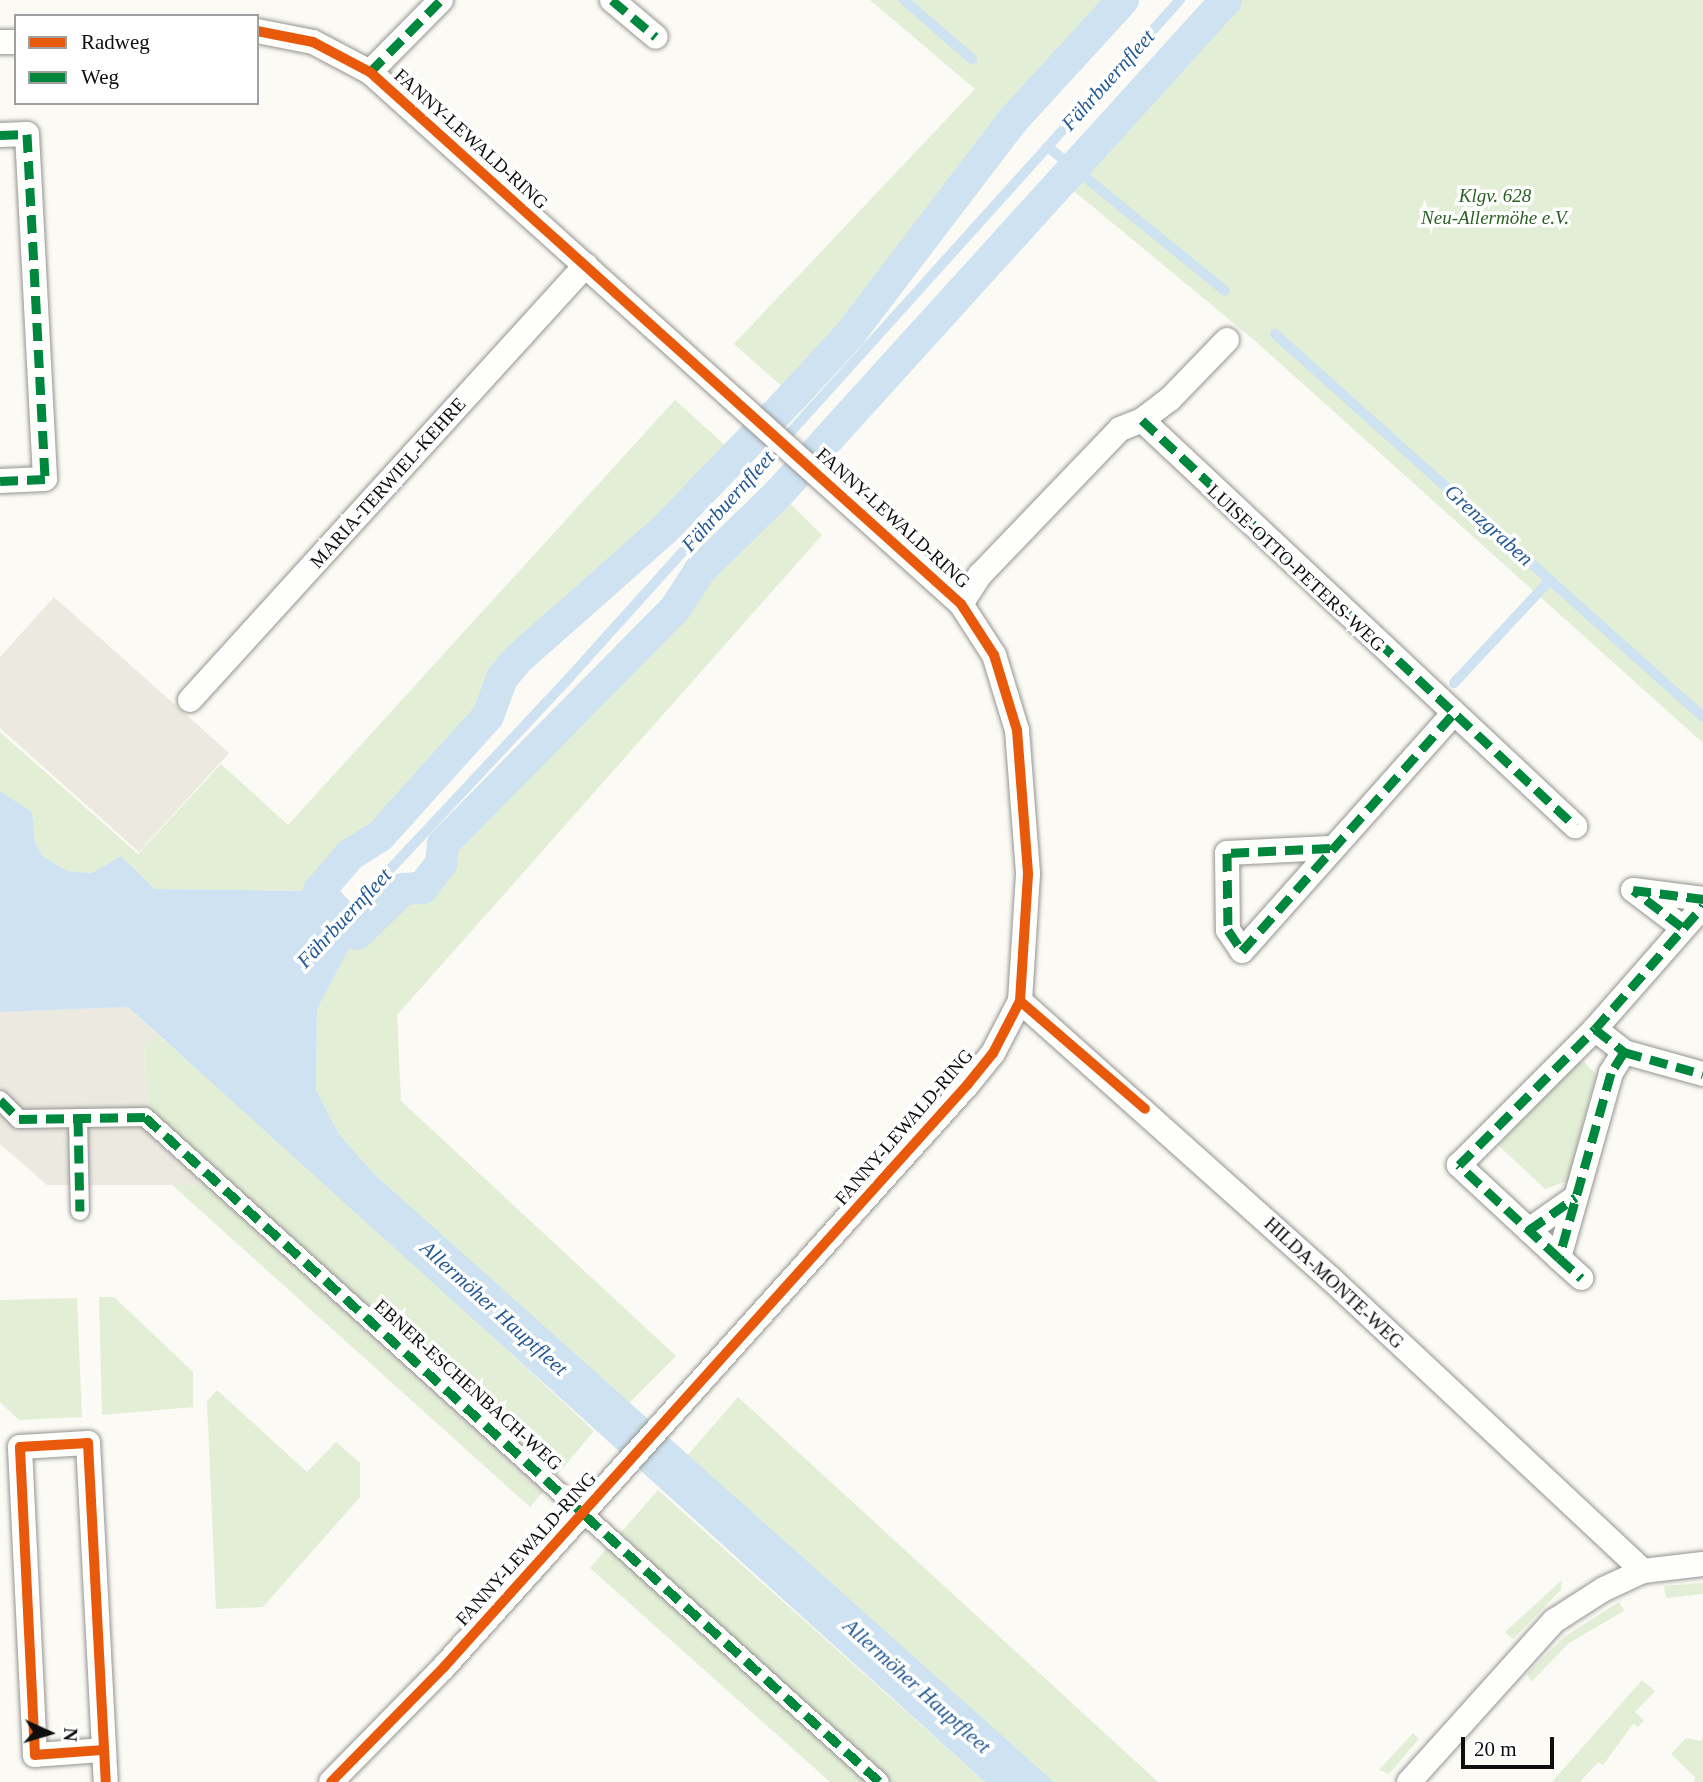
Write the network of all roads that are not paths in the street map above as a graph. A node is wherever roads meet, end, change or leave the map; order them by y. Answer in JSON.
{"nodes":[{"id":1,"x":441,"y":0,"type":"edge"},
{"id":2,"x":611,"y":0,"type":"edge"},
{"id":3,"x":259,"y":31,"type":"edge"},
{"id":4,"x":656,"y":37,"type":"dead end"},
{"id":5,"x":370,"y":72,"type":"junction"},
{"id":6,"x":0,"y":135,"type":"edge"},
{"id":7,"x":586,"y":265,"type":"junction"},
{"id":8,"x":1227,"y":340,"type":"dead end"},
{"id":9,"x":1142,"y":421,"type":"junction"},
{"id":10,"x":0,"y":481,"type":"edge"},
{"id":11,"x":961,"y":604,"type":"junction"},
{"id":12,"x":190,"y":700,"type":"dead end"},
{"id":13,"x":1452,"y":715,"type":"junction"},
{"id":14,"x":1575,"y":826,"type":"dead end"},
{"id":15,"x":1330,"y":849,"type":"junction"},
{"id":16,"x":1703,"y":899,"type":"edge"},
{"id":17,"x":1703,"y":906,"type":"edge"},
{"id":18,"x":1682,"y":927,"type":"junction"},
{"id":19,"x":1020,"y":1001,"type":"junction"},
{"id":20,"x":1595,"y":1029,"type":"junction"},
{"id":21,"x":1624,"y":1052,"type":"junction"},
{"id":22,"x":1703,"y":1074,"type":"edge"},
{"id":23,"x":0,"y":1100,"type":"edge"},
{"id":24,"x":78,"y":1118,"type":"junction"},
{"id":25,"x":1576,"y":1197,"type":"junction"},
{"id":26,"x":80,"y":1211,"type":"dead end"},
{"id":27,"x":1529,"y":1230,"type":"junction"},
{"id":28,"x":1559,"y":1258,"type":"junction"},
{"id":29,"x":1581,"y":1278,"type":"dead end"},
{"id":30,"x":581,"y":1514,"type":"junction"},
{"id":31,"x":1703,"y":1564,"type":"edge"},
{"id":32,"x":1643,"y":1571,"type":"junction"},
{"id":33,"x":103,"y":1750,"type":"junction"},
{"id":34,"x":106,"y":1782,"type":"edge"},
{"id":35,"x":331,"y":1782,"type":"edge"},
{"id":36,"x":880,"y":1782,"type":"edge"},
{"id":37,"x":1409,"y":1782,"type":"edge"}],
"edges":[{"from":1,"to":5,"type":"street"},
{"from":2,"to":4,"type":"street"},
{"from":3,"to":5,"type":"street","name":"FANNY-LEWALD-RING"},
{"from":5,"to":7,"type":"street","name":"FANNY-LEWALD-RING"},
{"from":6,"to":10,"type":"street"},
{"from":7,"to":11,"type":"street","name":"FANNY-LEWALD-RING"},
{"from":7,"to":12,"type":"street","name":"MARIA-TERWIEL-KEHRE"},
{"from":8,"to":9,"type":"street"},
{"from":9,"to":11,"type":"street"},
{"from":9,"to":13,"type":"street","name":"LUISE-OTTO-PETERS-WEG"},
{"from":11,"to":19,"type":"street","name":"FANNY-LEWALD-RING"},
{"from":13,"to":14,"type":"street","name":"LUISE-OTTO-PETERS-WEG"},
{"from":13,"to":15,"type":"street"},
{"from":15,"to":15,"type":"street"},
{"from":16,"to":18,"type":"street"},
{"from":17,"to":18,"type":"street"},
{"from":18,"to":20,"type":"street"},
{"from":19,"to":30,"type":"street","name":"FANNY-LEWALD-RING"},
{"from":19,"to":32,"type":"street","name":"HILDA-MONTE-WEG"},
{"from":20,"to":21,"type":"street"},
{"from":20,"to":27,"type":"street"},
{"from":21,"to":22,"type":"street"},
{"from":21,"to":25,"type":"street"},
{"from":23,"to":24,"type":"street","name":"EBNER-ESCHENBACH-WEG"},
{"from":24,"to":26,"type":"street"},
{"from":24,"to":30,"type":"street","name":"EBNER-ESCHENBACH-WEG"},
{"from":25,"to":27,"type":"street"},
{"from":25,"to":28,"type":"street"},
{"from":27,"to":28,"type":"street"},
{"from":28,"to":29,"type":"street"},
{"from":30,"to":35,"type":"street","name":"FANNY-LEWALD-RING"},
{"from":30,"to":36,"type":"street","name":"EBNER-ESCHENBACH-WEG"},
{"from":31,"to":32,"type":"street"},
{"from":32,"to":37,"type":"street"},
{"from":33,"to":33,"type":"street"},
{"from":33,"to":34,"type":"street"}]}
